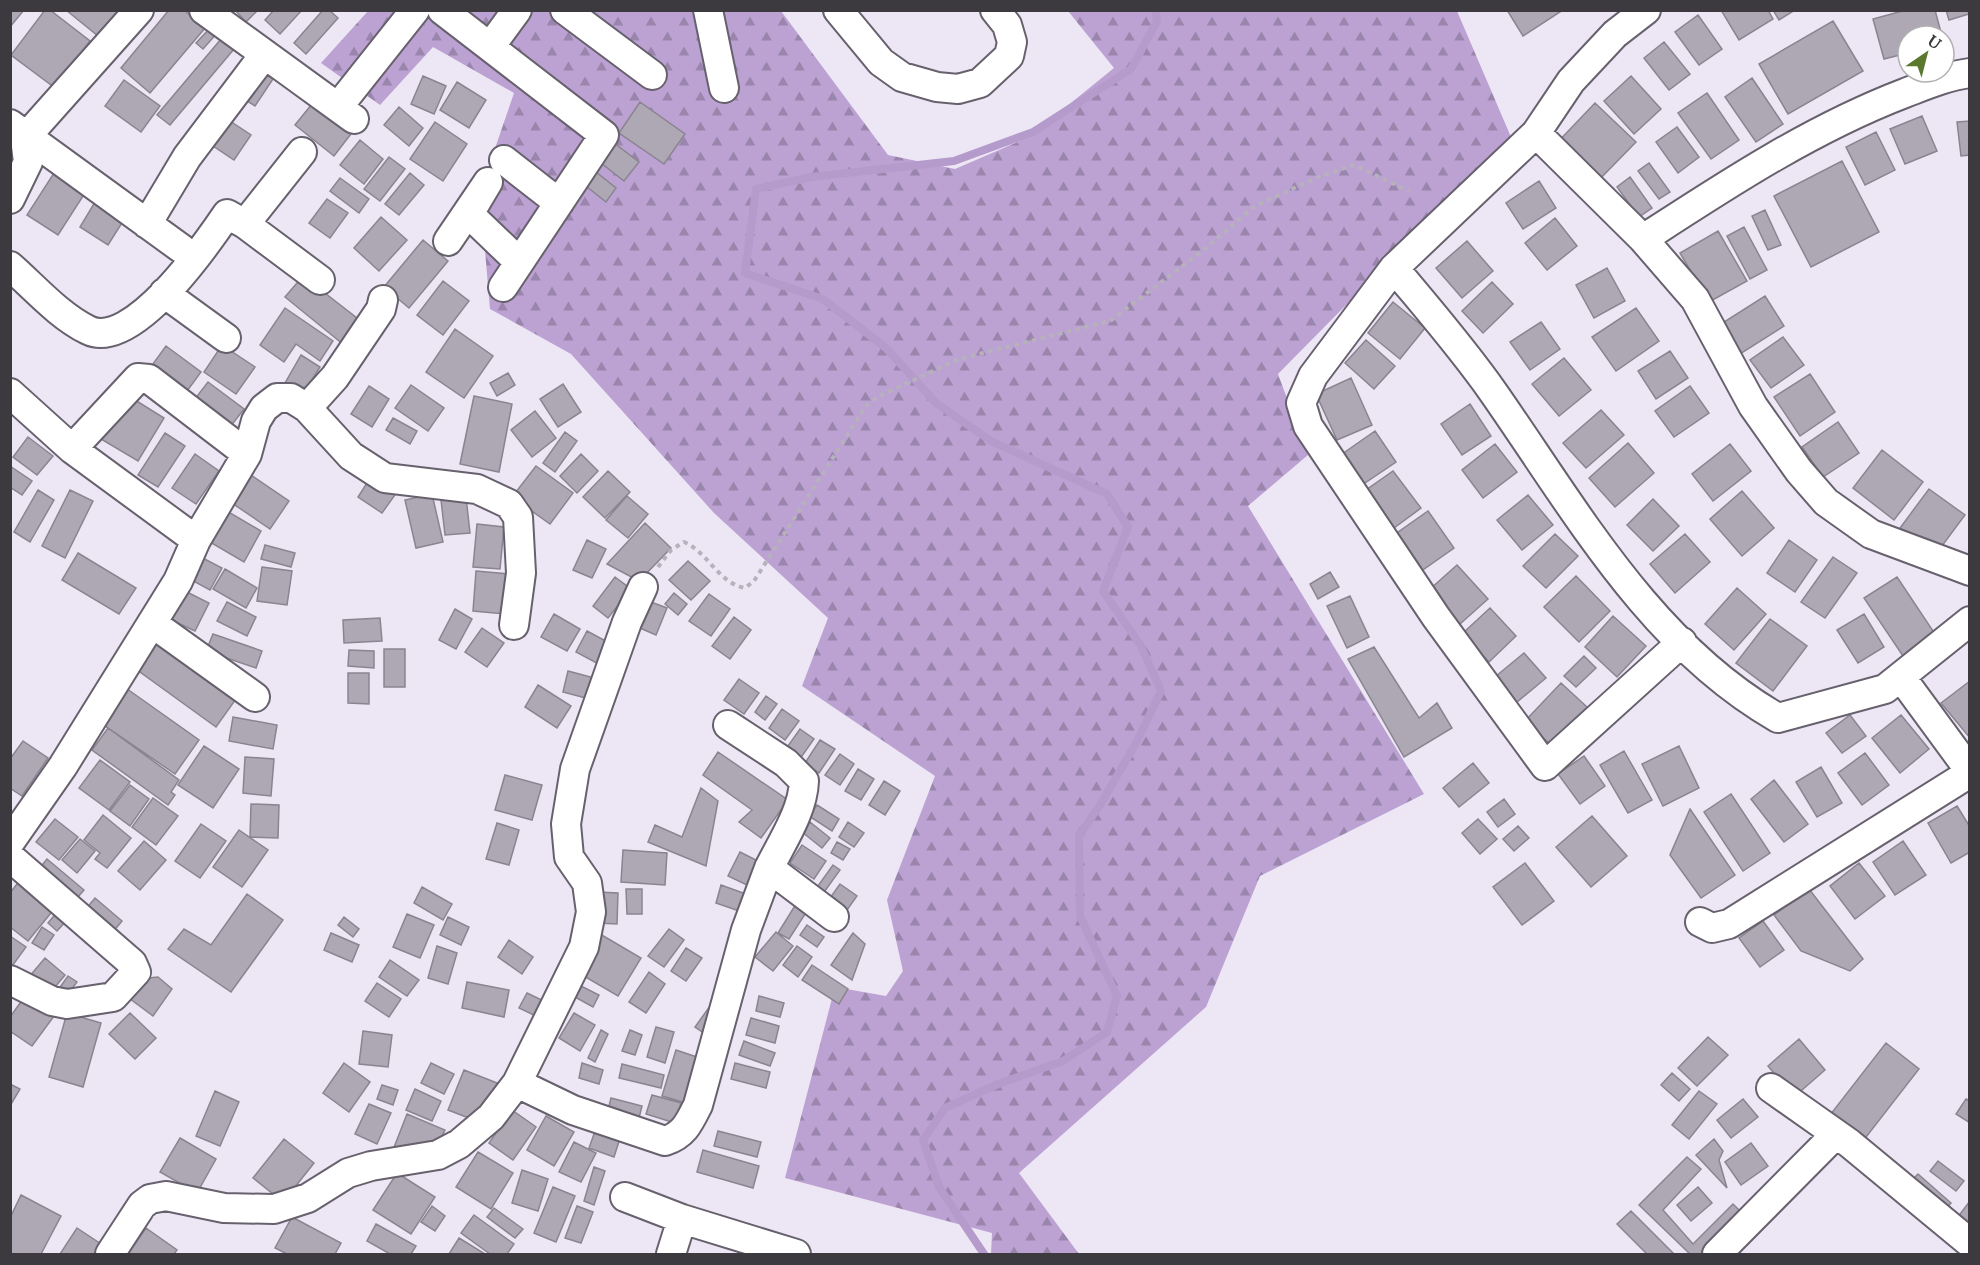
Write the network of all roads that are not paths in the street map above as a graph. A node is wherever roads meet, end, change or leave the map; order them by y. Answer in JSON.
{"nodes":[{"id":1,"x":139,"y":10,"type":"edge"},
{"id":2,"x":204,"y":10,"type":"edge"},
{"id":3,"x":415,"y":10,"type":"edge"},
{"id":4,"x":442,"y":10,"type":"edge"},
{"id":5,"x":517,"y":10,"type":"edge"},
{"id":6,"x":565,"y":10,"type":"edge"},
{"id":7,"x":708,"y":10,"type":"edge"},
{"id":8,"x":838,"y":10,"type":"edge"},
{"id":9,"x":995,"y":10,"type":"edge"},
{"id":10,"x":1646,"y":10,"type":"edge"},
{"id":11,"x":490,"y":47,"type":"junction"},
{"id":12,"x":264,"y":55,"type":"junction"},
{"id":13,"x":1970,"y":73,"type":"edge"},
{"id":14,"x":652,"y":75,"type":"dead end"},
{"id":15,"x":724,"y":88,"type":"dead end"},
{"id":16,"x":18,"y":131,"type":"edge"},
{"id":17,"x":1536,"y":133,"type":"junction"},
{"id":18,"x":302,"y":152,"type":"dead end"},
{"id":19,"x":504,"y":160,"type":"dead end"},
{"id":20,"x":10,"y":199,"type":"edge"},
{"id":21,"x":559,"y":203,"type":"junction"},
{"id":22,"x":147,"y":224,"type":"junction"},
{"id":23,"x":245,"y":224,"type":"junction"},
{"id":24,"x":1643,"y":239,"type":"junction"},
{"id":25,"x":448,"y":241,"type":"dead end"},
{"id":26,"x":182,"y":249,"type":"dead end"},
{"id":27,"x":519,"y":262,"type":"junction"},
{"id":28,"x":10,"y":266,"type":"edge"},
{"id":29,"x":1394,"y":268,"type":"junction"},
{"id":30,"x":320,"y":280,"type":"dead end"},
{"id":31,"x":503,"y":287,"type":"dead end"},
{"id":32,"x":164,"y":293,"type":"junction"},
{"id":33,"x":383,"y":300,"type":"dead end"},
{"id":34,"x":226,"y":338,"type":"dead end"},
{"id":35,"x":10,"y":393,"type":"edge"},
{"id":36,"x":307,"y":408,"type":"junction"},
{"id":37,"x":72,"y":449,"type":"junction"},
{"id":38,"x":247,"y":454,"type":"junction"},
{"id":39,"x":196,"y":540,"type":"junction"},
{"id":40,"x":1970,"y":571,"type":"edge"},
{"id":41,"x":643,"y":587,"type":"road end"},
{"id":42,"x":1970,"y":621,"type":"edge"},
{"id":43,"x":152,"y":623,"type":"junction"},
{"id":44,"x":514,"y":625,"type":"dead end"},
{"id":45,"x":1682,"y":642,"type":"junction"},
{"id":46,"x":1901,"y":677,"type":"junction"},
{"id":47,"x":255,"y":697,"type":"dead end"},
{"id":48,"x":728,"y":725,"type":"dead end"},
{"id":49,"x":1970,"y":772,"type":"edge"},
{"id":50,"x":10,"y":842,"type":"edge"},
{"id":51,"x":10,"y":857,"type":"edge"},
{"id":52,"x":769,"y":868,"type":"junction"},
{"id":53,"x":834,"y":917,"type":"dead end"},
{"id":54,"x":1700,"y":922,"type":"dead end"},
{"id":55,"x":10,"y":980,"type":"edge"},
{"id":56,"x":517,"y":1083,"type":"junction"},
{"id":57,"x":1771,"y":1088,"type":"dead end"},
{"id":58,"x":1836,"y":1134,"type":"junction"},
{"id":59,"x":625,"y":1197,"type":"dead end"},
{"id":60,"x":682,"y":1220,"type":"junction"},
{"id":61,"x":1970,"y":1243,"type":"edge"},
{"id":62,"x":110,"y":1254,"type":"edge"},
{"id":63,"x":671,"y":1254,"type":"edge"},
{"id":64,"x":796,"y":1254,"type":"edge"},
{"id":65,"x":1717,"y":1254,"type":"edge"}],
"edges":[{"from":1,"to":16,"type":"street"},
{"from":2,"to":12,"type":"street"},
{"from":3,"to":12,"type":"street"},
{"from":4,"to":11,"type":"street"},
{"from":5,"to":11,"type":"street"},
{"from":6,"to":14,"type":"street"},
{"from":7,"to":15,"type":"street"},
{"from":8,"to":9,"type":"street"},
{"from":10,"to":17,"type":"street"},
{"from":11,"to":21,"type":"street"},
{"from":12,"to":22,"type":"street"},
{"from":13,"to":24,"type":"street"},
{"from":16,"to":20,"type":"street"},
{"from":16,"to":22,"type":"street"},
{"from":17,"to":24,"type":"street"},
{"from":17,"to":29,"type":"street"},
{"from":18,"to":23,"type":"street"},
{"from":19,"to":21,"type":"street"},
{"from":21,"to":27,"type":"street"},
{"from":22,"to":26,"type":"street"},
{"from":23,"to":30,"type":"street"},
{"from":23,"to":32,"type":"street"},
{"from":24,"to":40,"type":"street"},
{"from":25,"to":27,"type":"street"},
{"from":27,"to":31,"type":"street"},
{"from":28,"to":32,"type":"street"},
{"from":29,"to":45,"type":"street"},
{"from":29,"to":45,"type":"street"},
{"from":32,"to":34,"type":"street"},
{"from":33,"to":36,"type":"street"},
{"from":35,"to":37,"type":"street"},
{"from":36,"to":38,"type":"street"},
{"from":36,"to":44,"type":"street"},
{"from":37,"to":38,"type":"street"},
{"from":37,"to":39,"type":"street"},
{"from":38,"to":39,"type":"street"},
{"from":39,"to":43,"type":"street"},
{"from":41,"to":56,"type":"street"},
{"from":42,"to":46,"type":"street"},
{"from":43,"to":47,"type":"street"},
{"from":43,"to":50,"type":"street"},
{"from":45,"to":46,"type":"street"},
{"from":46,"to":49,"type":"street"},
{"from":48,"to":52,"type":"street"},
{"from":49,"to":54,"type":"street"},
{"from":51,"to":55,"type":"street"},
{"from":52,"to":53,"type":"street"},
{"from":52,"to":56,"type":"street"},
{"from":56,"to":62,"type":"street"},
{"from":57,"to":58,"type":"street"},
{"from":58,"to":61,"type":"street"},
{"from":58,"to":65,"type":"street"},
{"from":59,"to":60,"type":"street"},
{"from":60,"to":63,"type":"street"},
{"from":60,"to":64,"type":"street"}]}
